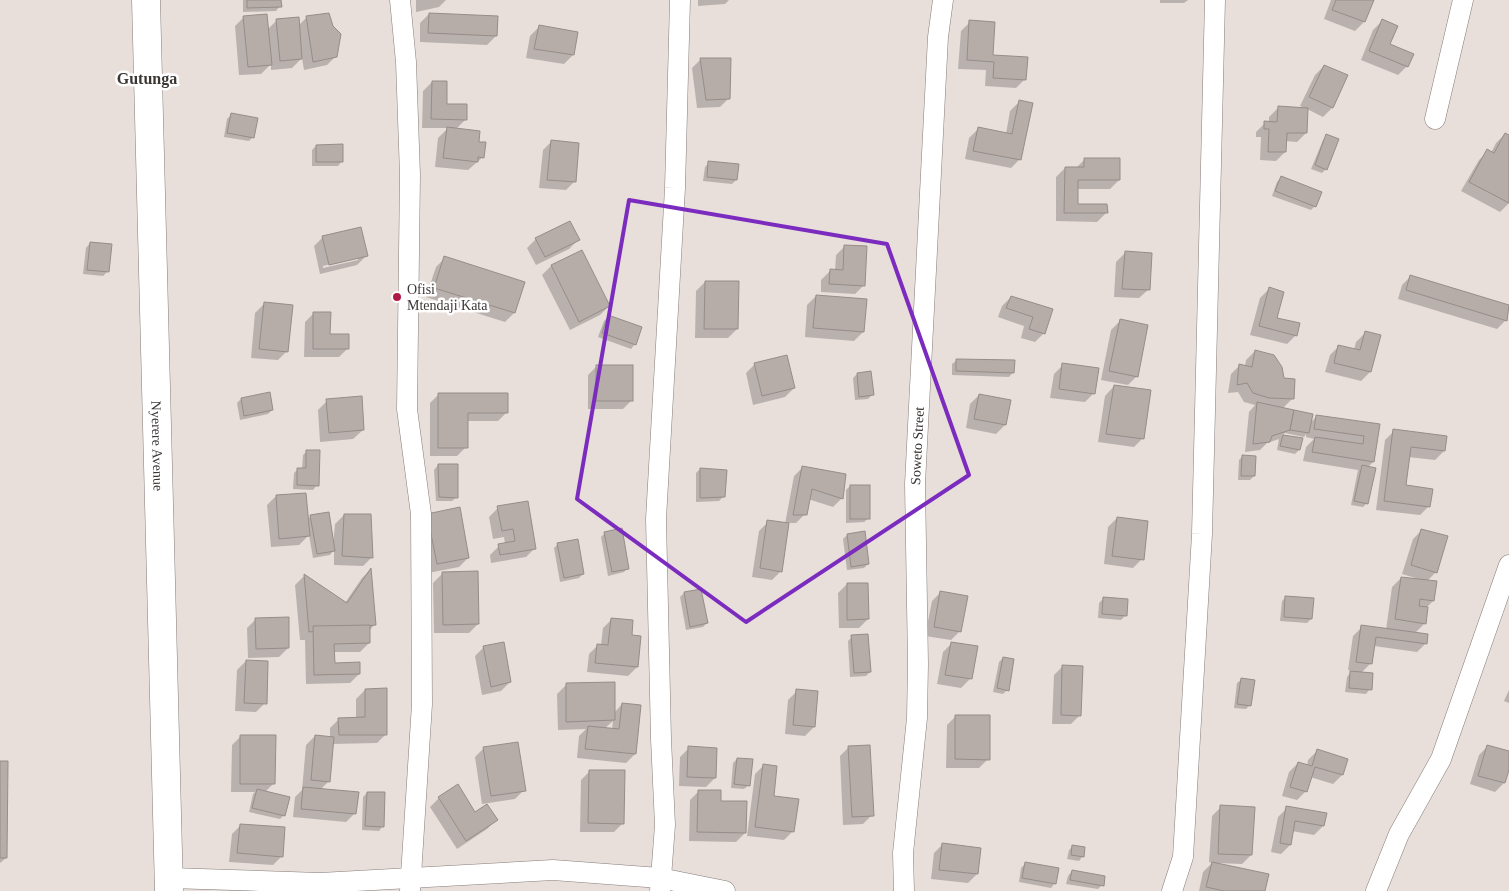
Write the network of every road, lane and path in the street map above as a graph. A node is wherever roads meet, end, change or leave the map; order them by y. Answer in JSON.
{"nodes":[{"id":1,"x":146,"y":0,"type":"edge"},
{"id":2,"x":400,"y":0,"type":"edge"},
{"id":3,"x":680,"y":0,"type":"edge"},
{"id":4,"x":943,"y":0,"type":"edge"},
{"id":5,"x":1214,"y":0,"type":"edge"},
{"id":6,"x":1463,"y":0,"type":"edge"},
{"id":7,"x":1435,"y":119,"type":"dead end"},
{"id":8,"x":1509,"y":565,"type":"edge"},
{"id":9,"x":410,"y":884,"type":"edge"},
{"id":10,"x":169,"y":885,"type":"edge"},
{"id":11,"x":660,"y":885,"type":"edge"},
{"id":12,"x":725,"y":891,"type":"edge"},
{"id":13,"x":904,"y":891,"type":"edge"},
{"id":14,"x":1172,"y":891,"type":"edge"},
{"id":15,"x":1376,"y":891,"type":"edge"}],
"edges":[{"from":1,"to":10,"type":"main road","name":"Nyerere Avenue"},
{"from":2,"to":9,"type":"street"},
{"from":3,"to":11,"type":"street"},
{"from":4,"to":13,"type":"street","name":"Soweto Street"},
{"from":5,"to":14,"type":"street"},
{"from":6,"to":7,"type":"street"},
{"from":8,"to":15,"type":"street"},
{"from":9,"to":10,"type":"street"},
{"from":9,"to":11,"type":"street"},
{"from":11,"to":12,"type":"street"}]}
